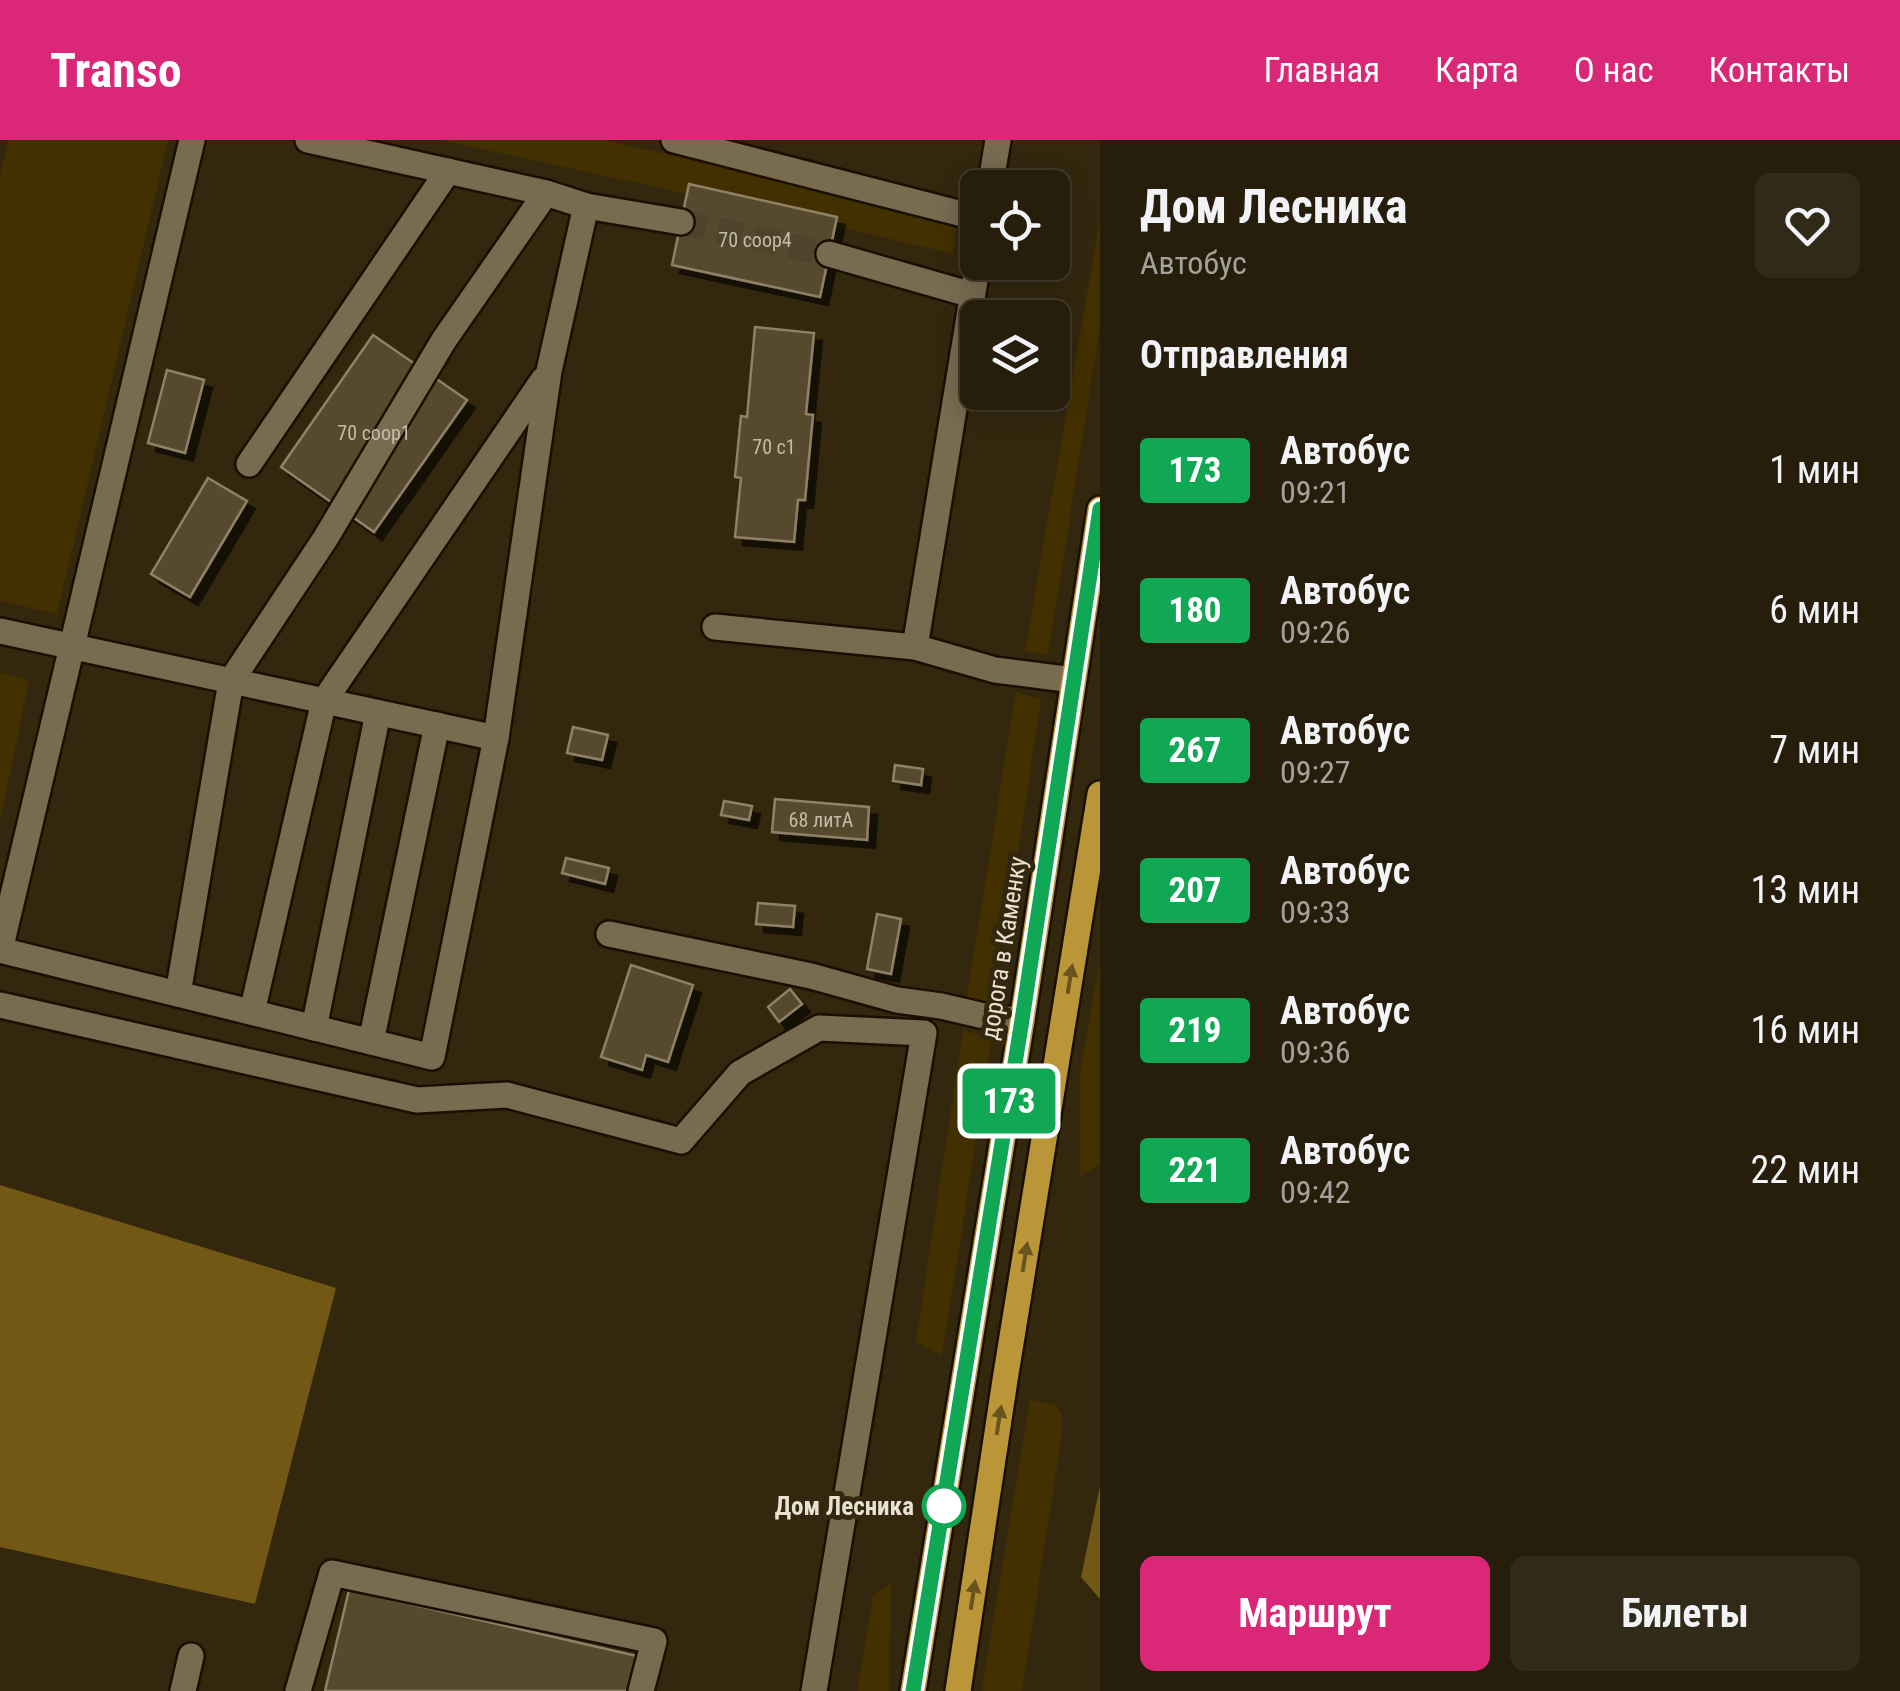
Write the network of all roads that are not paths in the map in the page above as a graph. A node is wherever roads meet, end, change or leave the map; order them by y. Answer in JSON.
{"nodes":[{"id":1,"x":192,"y":140,"type":"edge"},
{"id":2,"x":308,"y":140,"type":"edge"},
{"id":3,"x":674,"y":140,"type":"edge"},
{"id":4,"x":998,"y":140,"type":"edge"},
{"id":5,"x":993,"y":170,"type":"edge"},
{"id":6,"x":448,"y":171,"type":"junction"},
{"id":7,"x":546,"y":192,"type":"junction"},
{"id":8,"x":586,"y":206,"type":"junction"},
{"id":9,"x":960,"y":213,"type":"edge"},
{"id":10,"x":681,"y":222,"type":"tunnel mouth"},
{"id":11,"x":829,"y":254,"type":"tunnel mouth"},
{"id":12,"x":975,"y":280,"type":"edge"},
{"id":13,"x":972,"y":295,"type":"junction"},
{"id":14,"x":548,"y":372,"type":"junction"},
{"id":15,"x":249,"y":464,"type":"dead end"},
{"id":16,"x":1100,"y":509,"type":"edge"},
{"id":17,"x":715,"y":627,"type":"dead end"},
{"id":18,"x":0,"y":631,"type":"edge"},
{"id":19,"x":72,"y":646,"type":"junction"},
{"id":20,"x":914,"y":648,"type":"junction"},
{"id":21,"x":1073,"y":680,"type":"junction"},
{"id":22,"x":231,"y":681,"type":"junction"},
{"id":23,"x":324,"y":701,"type":"junction"},
{"id":24,"x":378,"y":712,"type":"junction"},
{"id":25,"x":437,"y":725,"type":"junction"},
{"id":26,"x":496,"y":738,"type":"junction"},
{"id":27,"x":1100,"y":794,"type":"edge"},
{"id":28,"x":608,"y":934,"type":"dead end"},
{"id":29,"x":178,"y":994,"type":"junction"},
{"id":30,"x":0,"y":1005,"type":"edge"},
{"id":31,"x":252,"y":1012,"type":"junction"},
{"id":32,"x":1022,"y":1020,"type":"junction"},
{"id":33,"x":314,"y":1028,"type":"junction"},
{"id":34,"x":371,"y":1042,"type":"junction"},
{"id":35,"x":191,"y":1656,"type":"dead end"},
{"id":36,"x":183,"y":1691,"type":"edge"},
{"id":37,"x":298,"y":1691,"type":"edge"},
{"id":38,"x":642,"y":1691,"type":"edge"},
{"id":39,"x":814,"y":1691,"type":"edge"},
{"id":40,"x":913,"y":1691,"type":"edge"},
{"id":41,"x":958,"y":1691,"type":"edge"}],
"edges":[{"from":1,"to":19,"type":"lane"},
{"from":2,"to":6,"type":"lane"},
{"from":3,"to":9,"type":"lane"},
{"from":4,"to":5,"type":"lane"},
{"from":6,"to":7,"type":"lane"},
{"from":6,"to":15,"type":"lane"},
{"from":7,"to":8,"type":"lane"},
{"from":7,"to":22,"type":"lane"},
{"from":8,"to":10,"type":"lane"},
{"from":8,"to":14,"type":"lane"},
{"from":11,"to":13,"type":"lane"},
{"from":12,"to":13,"type":"lane"},
{"from":13,"to":20,"type":"lane"},
{"from":14,"to":23,"type":"lane"},
{"from":14,"to":26,"type":"lane"},
{"from":16,"to":21,"type":"main road","name":"дорога в Каменку"},
{"from":17,"to":20,"type":"lane"},
{"from":18,"to":19,"type":"lane"},
{"from":19,"to":22,"type":"lane"},
{"from":19,"to":29,"type":"lane"},
{"from":20,"to":21,"type":"lane"},
{"from":21,"to":32,"type":"main road","name":"дорога в Каменку"},
{"from":22,"to":23,"type":"lane"},
{"from":22,"to":29,"type":"lane"},
{"from":23,"to":24,"type":"lane"},
{"from":23,"to":31,"type":"lane"},
{"from":24,"to":25,"type":"lane"},
{"from":24,"to":33,"type":"lane"},
{"from":25,"to":26,"type":"lane"},
{"from":25,"to":34,"type":"lane"},
{"from":26,"to":34,"type":"lane"},
{"from":41,"to":27,"type":"main road","one_way":true},
{"from":28,"to":32,"type":"lane"},
{"from":29,"to":31,"type":"lane"},
{"from":30,"to":39,"type":"lane"},
{"from":31,"to":33,"type":"lane"},
{"from":32,"to":40,"type":"main road","name":"дорога в Каменку"},
{"from":33,"to":34,"type":"lane"},
{"from":35,"to":36,"type":"lane"},
{"from":37,"to":38,"type":"lane"}]}
